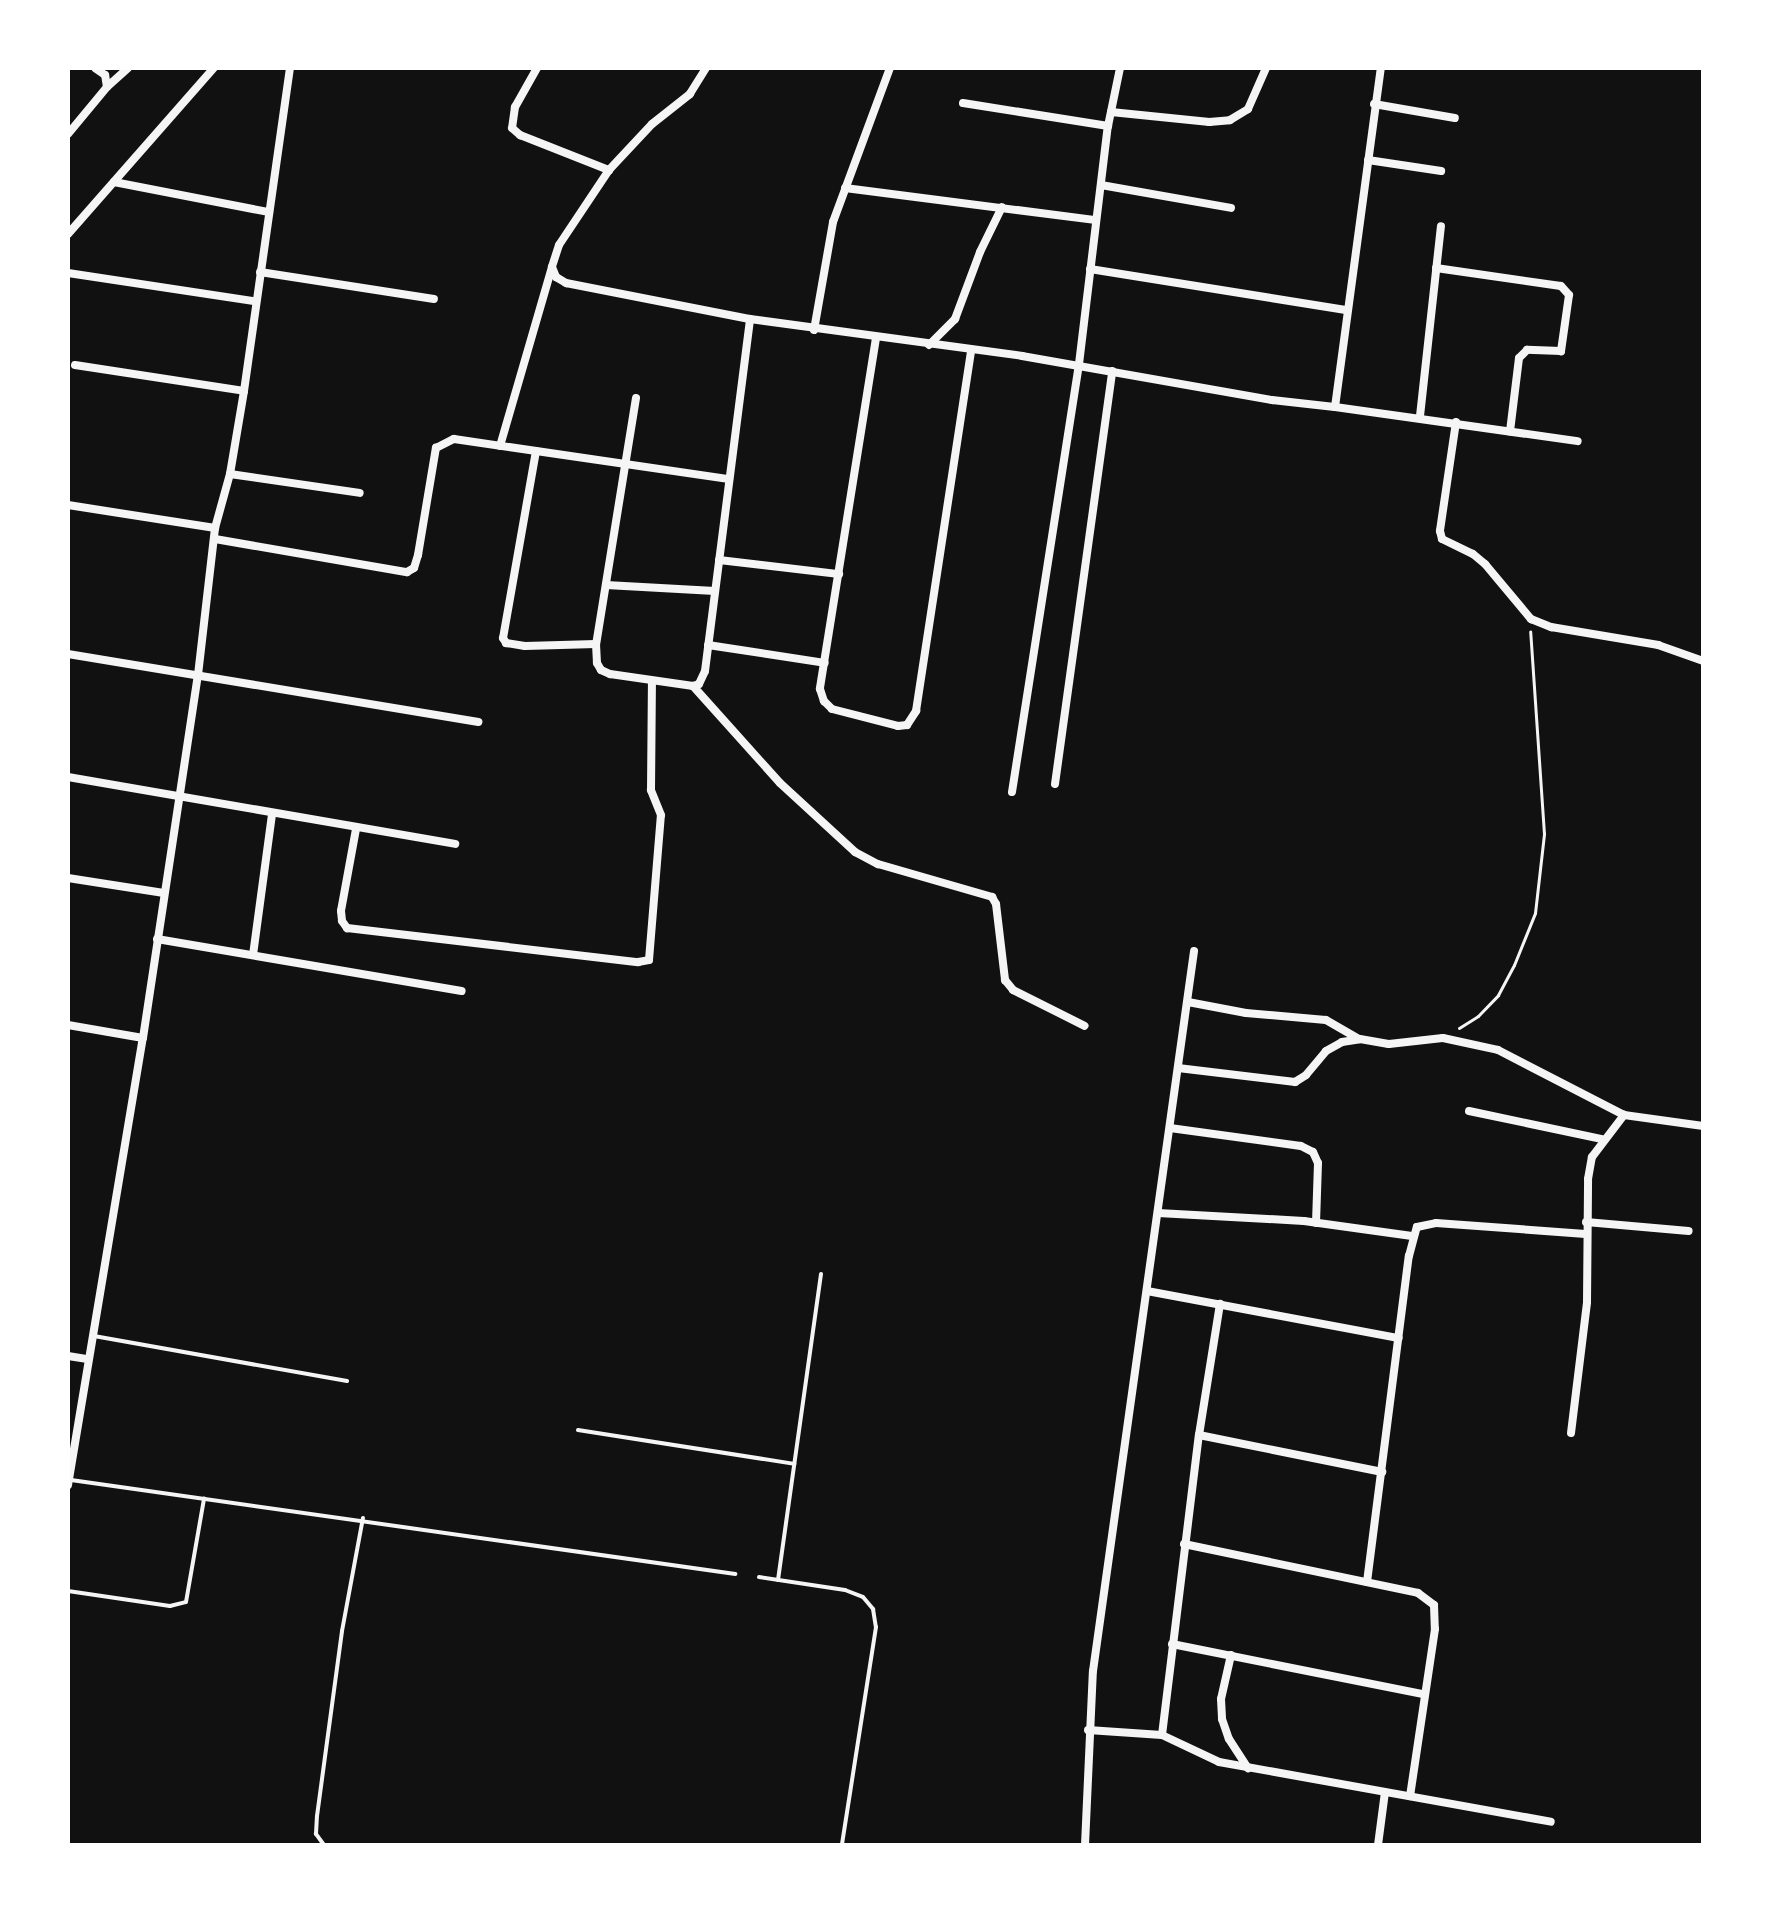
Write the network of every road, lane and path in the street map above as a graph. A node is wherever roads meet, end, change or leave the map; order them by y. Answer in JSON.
{"nodes":[{"id":1,"x":95,"y":68,"type":"edge"},
{"id":2,"x":128,"y":68,"type":"edge"},
{"id":3,"x":214,"y":68,"type":"edge"},
{"id":4,"x":290,"y":68,"type":"edge"},
{"id":5,"x":537,"y":68,"type":"edge"},
{"id":6,"x":706,"y":68,"type":"edge"},
{"id":7,"x":890,"y":68,"type":"edge"},
{"id":8,"x":1120,"y":68,"type":"edge"},
{"id":9,"x":1266,"y":68,"type":"edge"},
{"id":10,"x":1381,"y":68,"type":"edge"},
{"id":11,"x":107,"y":87,"type":"junction"},
{"id":12,"x":963,"y":103,"type":"dead end"},
{"id":13,"x":1374,"y":104,"type":"junction"},
{"id":14,"x":1111,"y":112,"type":"junction"},
{"id":15,"x":1455,"y":118,"type":"dead end"},
{"id":16,"x":1108,"y":126,"type":"junction"},
{"id":17,"x":68,"y":134,"type":"edge"},
{"id":18,"x":1368,"y":160,"type":"junction"},
{"id":19,"x":609,"y":170,"type":"junction"},
{"id":20,"x":1441,"y":171,"type":"dead end"},
{"id":21,"x":114,"y":182,"type":"junction"},
{"id":22,"x":1101,"y":185,"type":"junction"},
{"id":23,"x":845,"y":188,"type":"junction"},
{"id":24,"x":1002,"y":207,"type":"junction"},
{"id":25,"x":1231,"y":208,"type":"dead end"},
{"id":26,"x":269,"y":212,"type":"junction"},
{"id":27,"x":1096,"y":220,"type":"junction"},
{"id":28,"x":1441,"y":226,"type":"dead end"},
{"id":29,"x":68,"y":234,"type":"edge"},
{"id":30,"x":552,"y":267,"type":"junction"},
{"id":31,"x":1436,"y":268,"type":"junction"},
{"id":32,"x":1090,"y":269,"type":"junction"},
{"id":33,"x":260,"y":272,"type":"junction"},
{"id":34,"x":68,"y":273,"type":"edge"},
{"id":35,"x":434,"y":299,"type":"dead end"},
{"id":36,"x":254,"y":301,"type":"junction"},
{"id":37,"x":1346,"y":310,"type":"junction"},
{"id":38,"x":750,"y":319,"type":"junction"},
{"id":39,"x":814,"y":330,"type":"junction"},
{"id":40,"x":876,"y":338,"type":"junction"},
{"id":41,"x":929,"y":345,"type":"junction"},
{"id":42,"x":971,"y":350,"type":"junction"},
{"id":43,"x":1079,"y":364,"type":"junction"},
{"id":44,"x":75,"y":365,"type":"dead end"},
{"id":45,"x":1112,"y":371,"type":"junction"},
{"id":46,"x":244,"y":391,"type":"junction"},
{"id":47,"x":636,"y":398,"type":"dead end"},
{"id":48,"x":1335,"y":407,"type":"junction"},
{"id":49,"x":1420,"y":416,"type":"junction"},
{"id":50,"x":1456,"y":422,"type":"junction"},
{"id":51,"x":1510,"y":431,"type":"junction"},
{"id":52,"x":1578,"y":441,"type":"dead end"},
{"id":53,"x":500,"y":446,"type":"junction"},
{"id":54,"x":536,"y":451,"type":"junction"},
{"id":55,"x":626,"y":465,"type":"junction"},
{"id":56,"x":230,"y":474,"type":"junction"},
{"id":57,"x":729,"y":479,"type":"junction"},
{"id":58,"x":360,"y":493,"type":"dead end"},
{"id":59,"x":68,"y":505,"type":"edge"},
{"id":60,"x":215,"y":528,"type":"junction"},
{"id":61,"x":215,"y":539,"type":"junction"},
{"id":62,"x":719,"y":560,"type":"junction"},
{"id":63,"x":839,"y":574,"type":"junction"},
{"id":64,"x":606,"y":585,"type":"junction"},
{"id":65,"x":715,"y":591,"type":"junction"},
{"id":66,"x":1531,"y":619,"type":"junction"},
{"id":67,"x":596,"y":644,"type":"junction"},
{"id":68,"x":708,"y":645,"type":"junction"},
{"id":69,"x":68,"y":654,"type":"edge"},
{"id":70,"x":1703,"y":661,"type":"edge"},
{"id":71,"x":825,"y":663,"type":"junction"},
{"id":72,"x":198,"y":675,"type":"junction"},
{"id":73,"x":652,"y":682,"type":"junction"},
{"id":74,"x":693,"y":686,"type":"junction"},
{"id":75,"x":478,"y":722,"type":"dead end"},
{"id":76,"x":68,"y":777,"type":"edge"},
{"id":77,"x":1055,"y":784,"type":"dead end"},
{"id":78,"x":1012,"y":792,"type":"dead end"},
{"id":79,"x":177,"y":798,"type":"junction"},
{"id":80,"x":272,"y":814,"type":"junction"},
{"id":81,"x":356,"y":829,"type":"junction"},
{"id":82,"x":455,"y":844,"type":"dead end"},
{"id":83,"x":68,"y":878,"type":"edge"},
{"id":84,"x":164,"y":893,"type":"junction"},
{"id":85,"x":157,"y":939,"type":"junction"},
{"id":86,"x":1194,"y":951,"type":"dead end"},
{"id":87,"x":253,"y":955,"type":"junction"},
{"id":88,"x":462,"y":991,"type":"dead end"},
{"id":89,"x":1188,"y":1002,"type":"junction"},
{"id":90,"x":68,"y":1025,"type":"edge"},
{"id":91,"x":1085,"y":1026,"type":"dead end"},
{"id":92,"x":143,"y":1038,"type":"junction"},
{"id":93,"x":1443,"y":1038,"type":"junction"},
{"id":94,"x":1360,"y":1039,"type":"junction"},
{"id":95,"x":1178,"y":1068,"type":"junction"},
{"id":96,"x":1469,"y":1111,"type":"dead end"},
{"id":97,"x":1624,"y":1115,"type":"junction"},
{"id":98,"x":1703,"y":1126,"type":"edge"},
{"id":99,"x":1170,"y":1128,"type":"junction"},
{"id":100,"x":1602,"y":1139,"type":"junction"},
{"id":101,"x":1158,"y":1213,"type":"junction"},
{"id":102,"x":1586,"y":1222,"type":"junction"},
{"id":103,"x":1316,"y":1223,"type":"junction"},
{"id":104,"x":1689,"y":1231,"type":"dead end"},
{"id":105,"x":1586,"y":1234,"type":"junction"},
{"id":106,"x":1412,"y":1236,"type":"junction"},
{"id":107,"x":821,"y":1274,"type":"dead end"},
{"id":108,"x":1147,"y":1291,"type":"junction"},
{"id":109,"x":1220,"y":1304,"type":"junction"},
{"id":110,"x":94,"y":1336,"type":"junction"},
{"id":111,"x":1399,"y":1338,"type":"junction"},
{"id":112,"x":68,"y":1356,"type":"edge"},
{"id":113,"x":88,"y":1359,"type":"junction"},
{"id":114,"x":347,"y":1381,"type":"dead end"},
{"id":115,"x":578,"y":1430,"type":"dead end"},
{"id":116,"x":1571,"y":1433,"type":"dead end"},
{"id":117,"x":1199,"y":1435,"type":"junction"},
{"id":118,"x":73,"y":1438,"type":"edge"},
{"id":119,"x":794,"y":1464,"type":"junction"},
{"id":120,"x":1382,"y":1472,"type":"junction"},
{"id":121,"x":68,"y":1482,"type":"edge"},
{"id":122,"x":204,"y":1498,"type":"junction"},
{"id":123,"x":363,"y":1518,"type":"junction"},
{"id":124,"x":1184,"y":1544,"type":"junction"},
{"id":125,"x":735,"y":1574,"type":"dead end"},
{"id":126,"x":759,"y":1577,"type":"dead end"},
{"id":127,"x":778,"y":1580,"type":"junction"},
{"id":128,"x":1367,"y":1582,"type":"junction"},
{"id":129,"x":68,"y":1591,"type":"edge"},
{"id":130,"x":1172,"y":1644,"type":"junction"},
{"id":131,"x":1231,"y":1655,"type":"junction"},
{"id":132,"x":1423,"y":1694,"type":"junction"},
{"id":133,"x":1088,"y":1730,"type":"junction"},
{"id":134,"x":1162,"y":1735,"type":"junction"},
{"id":135,"x":1248,"y":1768,"type":"junction"},
{"id":136,"x":1385,"y":1792,"type":"junction"},
{"id":137,"x":1410,"y":1796,"type":"junction"},
{"id":138,"x":1551,"y":1822,"type":"dead end"},
{"id":139,"x":324,"y":1845,"type":"edge"},
{"id":140,"x":842,"y":1845,"type":"edge"},
{"id":141,"x":1085,"y":1845,"type":"edge"},
{"id":142,"x":1378,"y":1845,"type":"edge"}],
"edges":[{"from":1,"to":11,"type":"street"},
{"from":2,"to":11,"type":"street"},
{"from":3,"to":21,"type":"street"},
{"from":4,"to":26,"type":"street"},
{"from":5,"to":19,"type":"street"},
{"from":6,"to":19,"type":"street"},
{"from":7,"to":23,"type":"street"},
{"from":8,"to":14,"type":"street"},
{"from":9,"to":14,"type":"street"},
{"from":10,"to":13,"type":"street"},
{"from":11,"to":17,"type":"street"},
{"from":12,"to":16,"type":"street"},
{"from":13,"to":15,"type":"street"},
{"from":13,"to":18,"type":"street"},
{"from":14,"to":16,"type":"street"},
{"from":16,"to":22,"type":"street"},
{"from":18,"to":20,"type":"street"},
{"from":18,"to":37,"type":"street"},
{"from":19,"to":30,"type":"street"},
{"from":21,"to":26,"type":"street"},
{"from":21,"to":29,"type":"street"},
{"from":22,"to":25,"type":"street"},
{"from":22,"to":27,"type":"street"},
{"from":23,"to":24,"type":"street"},
{"from":23,"to":39,"type":"street"},
{"from":24,"to":27,"type":"street"},
{"from":24,"to":41,"type":"street"},
{"from":26,"to":33,"type":"street"},
{"from":27,"to":32,"type":"street"},
{"from":28,"to":31,"type":"street"},
{"from":30,"to":38,"type":"street"},
{"from":30,"to":53,"type":"street"},
{"from":31,"to":49,"type":"street"},
{"from":31,"to":51,"type":"street"},
{"from":32,"to":37,"type":"street"},
{"from":32,"to":43,"type":"street"},
{"from":33,"to":35,"type":"street"},
{"from":33,"to":36,"type":"street"},
{"from":34,"to":36,"type":"street"},
{"from":36,"to":46,"type":"street"},
{"from":37,"to":48,"type":"street"},
{"from":38,"to":39,"type":"street"},
{"from":38,"to":57,"type":"street"},
{"from":39,"to":40,"type":"street"},
{"from":40,"to":41,"type":"street"},
{"from":40,"to":63,"type":"street"},
{"from":41,"to":42,"type":"street"},
{"from":42,"to":43,"type":"street"},
{"from":42,"to":71,"type":"street"},
{"from":43,"to":45,"type":"street"},
{"from":43,"to":78,"type":"street"},
{"from":44,"to":46,"type":"street"},
{"from":45,"to":48,"type":"street"},
{"from":45,"to":77,"type":"street"},
{"from":46,"to":56,"type":"street"},
{"from":47,"to":55,"type":"street"},
{"from":48,"to":49,"type":"street"},
{"from":49,"to":50,"type":"street"},
{"from":50,"to":51,"type":"street"},
{"from":50,"to":66,"type":"street"},
{"from":51,"to":52,"type":"street"},
{"from":53,"to":54,"type":"street"},
{"from":53,"to":61,"type":"street"},
{"from":54,"to":55,"type":"street"},
{"from":54,"to":67,"type":"street"},
{"from":55,"to":57,"type":"street"},
{"from":55,"to":64,"type":"street"},
{"from":56,"to":58,"type":"street"},
{"from":56,"to":60,"type":"street"},
{"from":57,"to":62,"type":"street"},
{"from":59,"to":60,"type":"street"},
{"from":60,"to":61,"type":"street"},
{"from":61,"to":72,"type":"street"},
{"from":62,"to":63,"type":"street"},
{"from":62,"to":65,"type":"street"},
{"from":63,"to":71,"type":"street"},
{"from":64,"to":65,"type":"street"},
{"from":64,"to":67,"type":"street"},
{"from":65,"to":68,"type":"street"},
{"from":66,"to":70,"type":"street"},
{"from":66,"to":93,"type":"path"},
{"from":67,"to":73,"type":"street"},
{"from":68,"to":71,"type":"street"},
{"from":68,"to":74,"type":"street"},
{"from":69,"to":72,"type":"street"},
{"from":72,"to":75,"type":"street"},
{"from":72,"to":79,"type":"street"},
{"from":73,"to":74,"type":"street"},
{"from":73,"to":81,"type":"street"},
{"from":74,"to":91,"type":"street"},
{"from":76,"to":79,"type":"street"},
{"from":79,"to":80,"type":"street"},
{"from":79,"to":84,"type":"street"},
{"from":80,"to":81,"type":"street"},
{"from":80,"to":87,"type":"street"},
{"from":81,"to":82,"type":"street"},
{"from":83,"to":84,"type":"street"},
{"from":84,"to":85,"type":"street"},
{"from":85,"to":87,"type":"street"},
{"from":85,"to":92,"type":"street"},
{"from":86,"to":89,"type":"street"},
{"from":87,"to":88,"type":"street"},
{"from":89,"to":94,"type":"street"},
{"from":89,"to":95,"type":"street"},
{"from":90,"to":92,"type":"street"},
{"from":92,"to":110,"type":"street"},
{"from":93,"to":94,"type":"street"},
{"from":93,"to":97,"type":"street"},
{"from":94,"to":95,"type":"street"},
{"from":95,"to":99,"type":"street"},
{"from":96,"to":100,"type":"street"},
{"from":97,"to":98,"type":"street"},
{"from":97,"to":100,"type":"street"},
{"from":99,"to":101,"type":"street"},
{"from":99,"to":103,"type":"street"},
{"from":100,"to":102,"type":"street"},
{"from":101,"to":103,"type":"street"},
{"from":101,"to":108,"type":"street"},
{"from":102,"to":104,"type":"street"},
{"from":102,"to":105,"type":"street"},
{"from":103,"to":106,"type":"street"},
{"from":105,"to":106,"type":"street"},
{"from":105,"to":116,"type":"street"},
{"from":106,"to":111,"type":"street"},
{"from":107,"to":119,"type":"lane"},
{"from":108,"to":109,"type":"street"},
{"from":108,"to":133,"type":"street"},
{"from":109,"to":111,"type":"street"},
{"from":109,"to":117,"type":"street"},
{"from":110,"to":113,"type":"street"},
{"from":110,"to":114,"type":"lane"},
{"from":111,"to":120,"type":"street"},
{"from":112,"to":113,"type":"street"},
{"from":113,"to":118,"type":"street"},
{"from":115,"to":119,"type":"lane"},
{"from":117,"to":120,"type":"street"},
{"from":117,"to":124,"type":"street"},
{"from":118,"to":121,"type":"street"},
{"from":119,"to":127,"type":"lane"},
{"from":120,"to":128,"type":"street"},
{"from":121,"to":122,"type":"lane"},
{"from":122,"to":123,"type":"lane"},
{"from":122,"to":129,"type":"lane"},
{"from":123,"to":125,"type":"lane"},
{"from":123,"to":139,"type":"lane"},
{"from":124,"to":128,"type":"street"},
{"from":124,"to":130,"type":"street"},
{"from":126,"to":127,"type":"lane"},
{"from":127,"to":140,"type":"lane"},
{"from":128,"to":132,"type":"street"},
{"from":130,"to":131,"type":"street"},
{"from":130,"to":134,"type":"street"},
{"from":131,"to":132,"type":"street"},
{"from":131,"to":135,"type":"street"},
{"from":132,"to":137,"type":"street"},
{"from":133,"to":134,"type":"street"},
{"from":133,"to":141,"type":"street"},
{"from":134,"to":135,"type":"street"},
{"from":135,"to":136,"type":"street"},
{"from":136,"to":137,"type":"street"},
{"from":136,"to":142,"type":"street"},
{"from":137,"to":138,"type":"street"}]}
